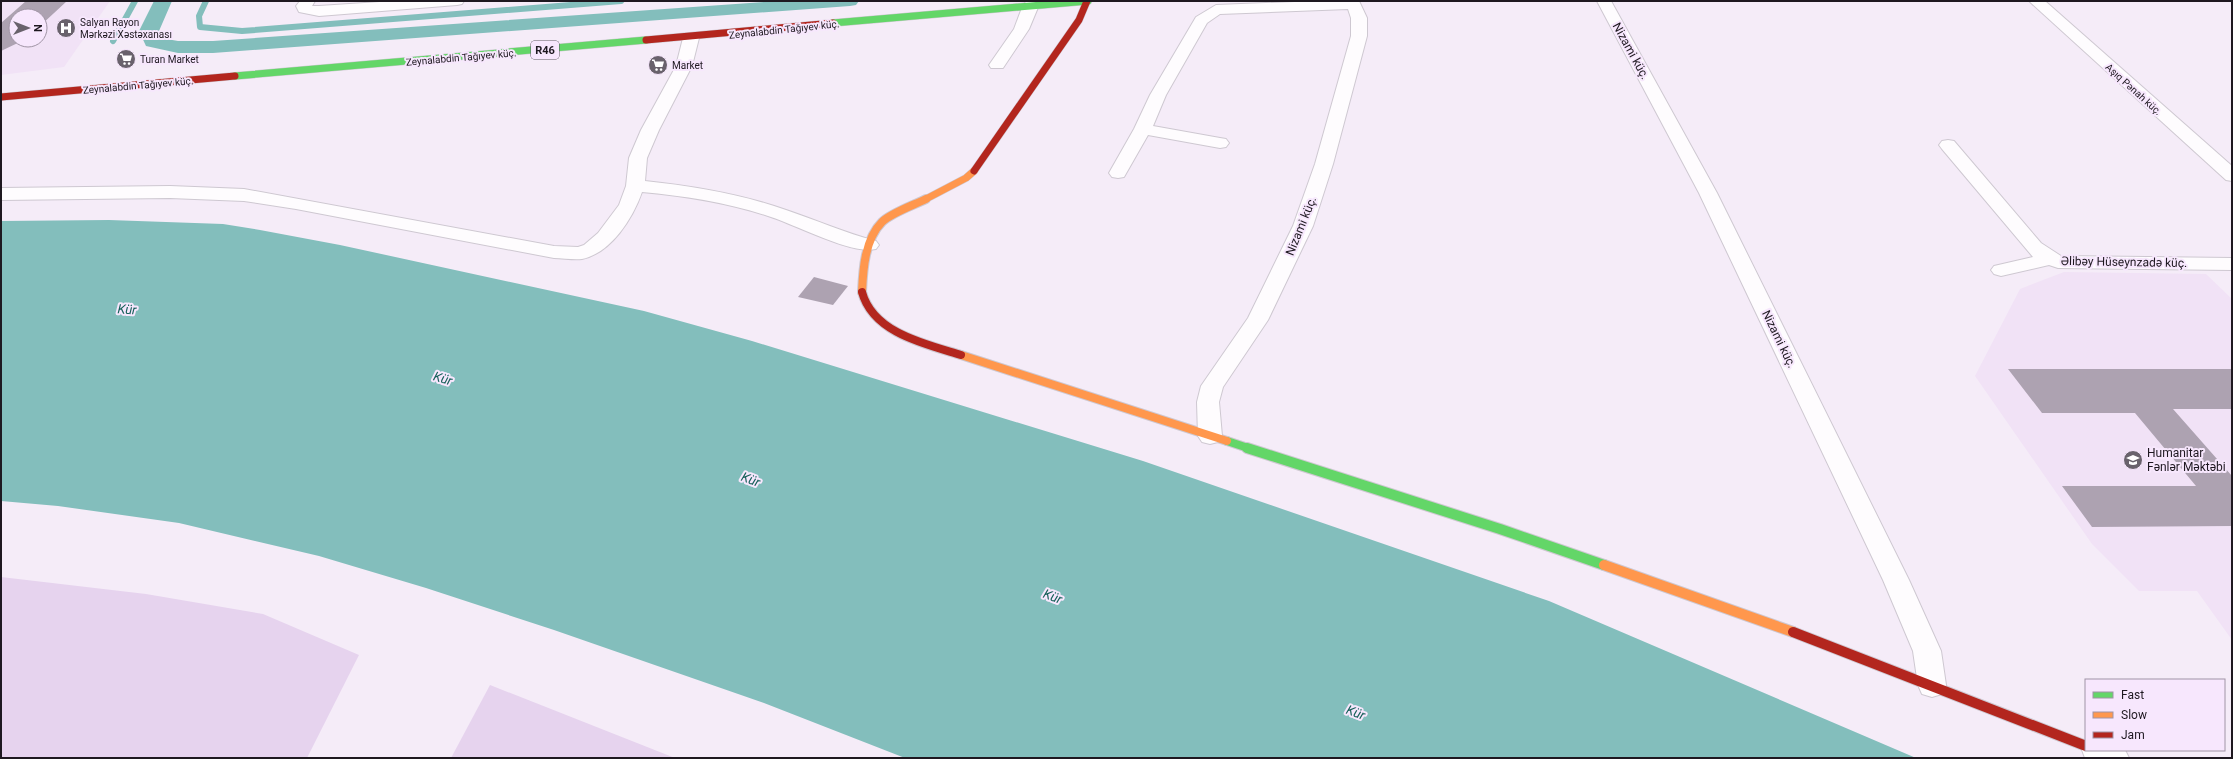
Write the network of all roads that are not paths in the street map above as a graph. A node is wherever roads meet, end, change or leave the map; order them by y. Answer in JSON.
{"nodes":[{"id":1,"x":308,"y":1,"type":"edge"},
{"id":2,"x":457,"y":1,"type":"edge"},
{"id":3,"x":1088,"y":1,"type":"edge"},
{"id":4,"x":1604,"y":1,"type":"edge"},
{"id":5,"x":2036,"y":1,"type":"edge"},
{"id":6,"x":1352,"y":3,"type":"edge"},
{"id":7,"x":1031,"y":5,"type":"junction"},
{"id":8,"x":691,"y":38,"type":"junction"},
{"id":9,"x":997,"y":65,"type":"dead end"},
{"id":10,"x":1,"y":97,"type":"edge"},
{"id":11,"x":1143,"y":129,"type":"junction"},
{"id":12,"x":1220,"y":143,"type":"dead end"},
{"id":13,"x":1948,"y":145,"type":"dead end"},
{"id":14,"x":1118,"y":174,"type":"dead end"},
{"id":15,"x":2232,"y":176,"type":"edge"},
{"id":16,"x":635,"y":186,"type":"junction"},
{"id":17,"x":1,"y":194,"type":"edge"},
{"id":18,"x":869,"y":245,"type":"junction"},
{"id":19,"x":2050,"y":259,"type":"junction"},
{"id":20,"x":2232,"y":264,"type":"edge"},
{"id":21,"x":2001,"y":270,"type":"dead end"},
{"id":22,"x":1210,"y":436,"type":"junction"},
{"id":23,"x":1932,"y":685,"type":"junction"},
{"id":24,"x":2085,"y":746,"type":"edge"},
{"id":25,"x":2098,"y":751,"type":"edge"},
{"id":26,"x":2114,"y":758,"type":"edge"}],
"edges":[{"from":1,"to":2,"type":"street"},
{"from":3,"to":7,"type":"street","name":"Zeynalabdin Tağıyev küç.","number":"R46"},
{"from":3,"to":18,"type":"street"},
{"from":4,"to":23,"type":"street","name":"Nizami küç."},
{"from":5,"to":15,"type":"street","name":"Aşıq Pənah küç."},
{"from":6,"to":11,"type":"street"},
{"from":6,"to":22,"type":"street","name":"Nizami küç."},
{"from":7,"to":8,"type":"street","name":"Zeynalabdin Tağıyev küç.","number":"R46"},
{"from":7,"to":9,"type":"street"},
{"from":8,"to":10,"type":"street","name":"Zeynalabdin Tağıyev küç.","number":"R46"},
{"from":8,"to":16,"type":"street"},
{"from":11,"to":12,"type":"street"},
{"from":11,"to":14,"type":"street"},
{"from":13,"to":19,"type":"street","name":"Əlibəy Hüseynzadə küç."},
{"from":16,"to":17,"type":"street"},
{"from":16,"to":18,"type":"street"},
{"from":18,"to":22,"type":"street"},
{"from":19,"to":20,"type":"street","name":"Əlibəy Hüseynzadə küç."},
{"from":19,"to":21,"type":"street"},
{"from":22,"to":23,"type":"street"},
{"from":23,"to":24,"type":"street"},
{"from":25,"to":26,"type":"street"}]}
